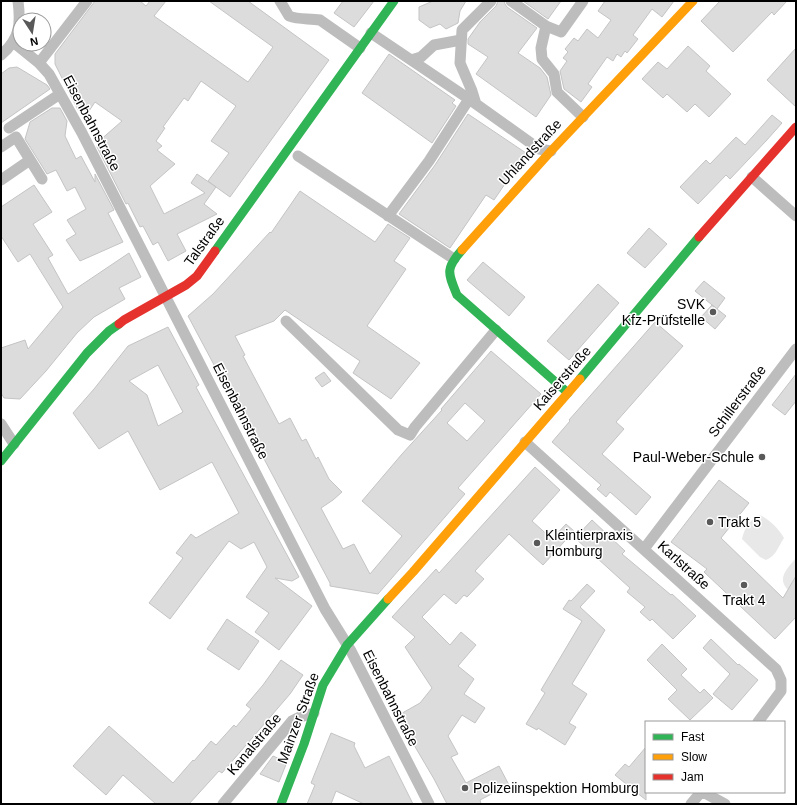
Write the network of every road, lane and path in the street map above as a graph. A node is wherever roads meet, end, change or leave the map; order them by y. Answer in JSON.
{"nodes":[{"id":1,"x":18,"y":1,"type":"edge"},
{"id":2,"x":88,"y":1,"type":"edge"},
{"id":3,"x":280,"y":1,"type":"edge"},
{"id":4,"x":394,"y":1,"type":"edge"},
{"id":5,"x":491,"y":1,"type":"edge"},
{"id":6,"x":511,"y":1,"type":"edge"},
{"id":7,"x":583,"y":1,"type":"edge"},
{"id":8,"x":693,"y":1,"type":"edge"},
{"id":9,"x":546,"y":26,"type":"junction"},
{"id":10,"x":371,"y":33,"type":"junction"},
{"id":11,"x":461,"y":40,"type":"junction"},
{"id":12,"x":6,"y":47,"type":"edge"},
{"id":13,"x":360,"y":48,"type":"junction"},
{"id":14,"x":411,"y":60,"type":"junction"},
{"id":15,"x":39,"y":63,"type":"junction"},
{"id":16,"x":60,"y":94,"type":"junction"},
{"id":17,"x":472,"y":101,"type":"junction"},
{"id":18,"x":583,"y":116,"type":"junction"},
{"id":19,"x":796,"y":127,"type":"edge"},
{"id":20,"x":10,"y":128,"type":"dead end"},
{"id":21,"x":1,"y":147,"type":"edge"},
{"id":22,"x":551,"y":151,"type":"junction"},
{"id":23,"x":298,"y":156,"type":"dead end"},
{"id":24,"x":30,"y":160,"type":"junction"},
{"id":25,"x":752,"y":177,"type":"junction"},
{"id":26,"x":42,"y":179,"type":"dead end"},
{"id":27,"x":1,"y":180,"type":"edge"},
{"id":28,"x":388,"y":216,"type":"junction"},
{"id":29,"x":796,"y":216,"type":"edge"},
{"id":30,"x":454,"y":259,"type":"junction"},
{"id":31,"x":166,"y":298,"type":"junction"},
{"id":32,"x":286,"y":321,"type":"dead end"},
{"id":33,"x":496,"y":330,"type":"junction"},
{"id":34,"x":796,"y":349,"type":"edge"},
{"id":35,"x":568,"y":393,"type":"junction"},
{"id":36,"x":1,"y":424,"type":"edge"},
{"id":37,"x":525,"y":442,"type":"junction"},
{"id":38,"x":14,"y":444,"type":"junction"},
{"id":39,"x":1,"y":461,"type":"edge"},
{"id":40,"x":644,"y":549,"type":"junction"},
{"id":41,"x":347,"y":645,"type":"junction"},
{"id":42,"x":314,"y":713,"type":"junction"},
{"id":43,"x":759,"y":721,"type":"edge"},
{"id":44,"x":701,"y":793,"type":"edge"},
{"id":45,"x":704,"y":793,"type":"edge"},
{"id":46,"x":223,"y":804,"type":"edge"},
{"id":47,"x":281,"y":804,"type":"edge"},
{"id":48,"x":429,"y":804,"type":"edge"},
{"id":49,"x":691,"y":804,"type":"edge"},
{"id":50,"x":725,"y":804,"type":"edge"}],
"edges":[{"from":1,"to":12,"type":"street"},
{"from":2,"to":15,"type":"street"},
{"from":3,"to":13,"type":"street"},
{"from":4,"to":10,"type":"street","name":"Talstraße"},
{"from":5,"to":11,"type":"street"},
{"from":6,"to":9,"type":"street"},
{"from":7,"to":9,"type":"street"},
{"from":8,"to":18,"type":"street","name":"Uhlandstraße"},
{"from":9,"to":18,"type":"street"},
{"from":10,"to":13,"type":"street","name":"Talstraße"},
{"from":10,"to":14,"type":"street"},
{"from":11,"to":14,"type":"street"},
{"from":11,"to":17,"type":"street"},
{"from":12,"to":15,"type":"street","name":"Eisenbahnstraße"},
{"from":13,"to":31,"type":"street","name":"Talstraße"},
{"from":14,"to":17,"type":"street"},
{"from":15,"to":16,"type":"street","name":"Eisenbahnstraße"},
{"from":16,"to":20,"type":"street"},
{"from":16,"to":31,"type":"street","name":"Eisenbahnstraße"},
{"from":17,"to":22,"type":"street"},
{"from":17,"to":28,"type":"street"},
{"from":18,"to":22,"type":"street","name":"Uhlandstraße"},
{"from":19,"to":25,"type":"street","name":"Kaiserstraße"},
{"from":21,"to":24,"type":"street"},
{"from":22,"to":30,"type":"street","name":"Uhlandstraße"},
{"from":23,"to":28,"type":"street"},
{"from":24,"to":26,"type":"street"},
{"from":24,"to":27,"type":"street"},
{"from":25,"to":29,"type":"street"},
{"from":25,"to":35,"type":"street","name":"Kaiserstraße"},
{"from":28,"to":30,"type":"street"},
{"from":30,"to":33,"type":"street"},
{"from":31,"to":38,"type":"street","name":"Talstraße"},
{"from":31,"to":41,"type":"street","name":"Eisenbahnstraße"},
{"from":32,"to":33,"type":"street"},
{"from":33,"to":35,"type":"street"},
{"from":34,"to":40,"type":"street","name":"Schillerstraße"},
{"from":35,"to":37,"type":"street","name":"Kaiserstraße"},
{"from":36,"to":38,"type":"street"},
{"from":37,"to":40,"type":"street","name":"Karlstraße"},
{"from":37,"to":41,"type":"street","name":"Kaiserstraße"},
{"from":38,"to":39,"type":"street","name":"Talstraße"},
{"from":40,"to":43,"type":"street","name":"Karlstraße"},
{"from":41,"to":42,"type":"street","name":"Mainzer Straße"},
{"from":41,"to":48,"type":"street","name":"Eisenbahnstraße"},
{"from":42,"to":46,"type":"street","name":"Kanalstraße"},
{"from":42,"to":47,"type":"street","name":"Mainzer Straße"},
{"from":44,"to":49,"type":"street"},
{"from":45,"to":50,"type":"street"}]}
